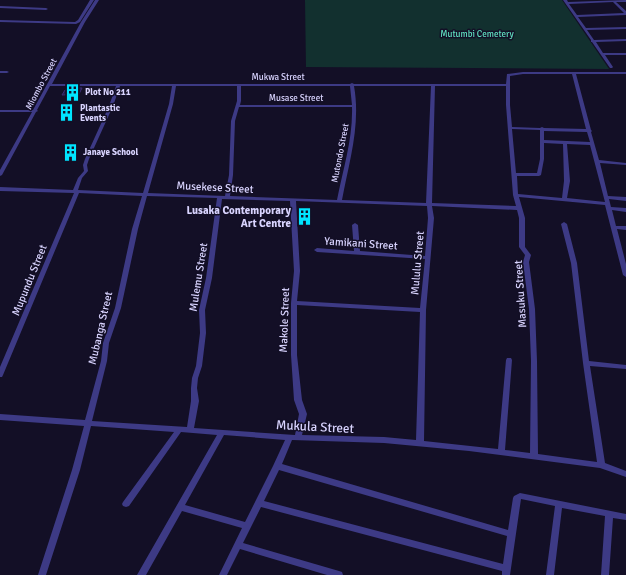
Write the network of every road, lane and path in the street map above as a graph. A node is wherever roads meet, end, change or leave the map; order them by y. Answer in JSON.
{"nodes":[{"id":1,"x":92,"y":0,"type":"edge"},
{"id":2,"x":97,"y":0,"type":"edge"},
{"id":3,"x":566,"y":1,"type":"edge"},
{"id":4,"x":613,"y":1,"type":"edge"},
{"id":5,"x":626,"y":1,"type":"edge"},
{"id":6,"x":0,"y":7,"type":"edge"},
{"id":7,"x":46,"y":8,"type":"dead end"},
{"id":8,"x":626,"y":14,"type":"edge"},
{"id":9,"x":576,"y":16,"type":"junction"},
{"id":10,"x":0,"y":21,"type":"edge"},
{"id":11,"x":626,"y":28,"type":"edge"},
{"id":12,"x":585,"y":29,"type":"junction"},
{"id":13,"x":626,"y":40,"type":"edge"},
{"id":14,"x":592,"y":41,"type":"junction"},
{"id":15,"x":602,"y":54,"type":"junction"},
{"id":16,"x":626,"y":54,"type":"edge"},
{"id":17,"x":611,"y":66,"type":"dead end"},
{"id":18,"x":0,"y":72,"type":"edge"},
{"id":19,"x":7,"y":72,"type":"dead end"},
{"id":20,"x":574,"y":73,"type":"junction"},
{"id":21,"x":626,"y":73,"type":"edge"},
{"id":22,"x":352,"y":84,"type":"junction"},
{"id":23,"x":49,"y":85,"type":"junction"},
{"id":24,"x":118,"y":85,"type":"junction"},
{"id":25,"x":239,"y":85,"type":"junction"},
{"id":26,"x":433,"y":85,"type":"junction"},
{"id":27,"x":507,"y":85,"type":"junction"},
{"id":28,"x":174,"y":86,"type":"junction"},
{"id":29,"x":237,"y":106,"type":"junction"},
{"id":30,"x":355,"y":106,"type":"junction"},
{"id":31,"x":0,"y":111,"type":"edge"},
{"id":32,"x":36,"y":111,"type":"junction"},
{"id":33,"x":510,"y":128,"type":"junction"},
{"id":34,"x":542,"y":128,"type":"junction"},
{"id":35,"x":590,"y":131,"type":"junction"},
{"id":36,"x":542,"y":141,"type":"junction"},
{"id":37,"x":565,"y":142,"type":"junction"},
{"id":38,"x":593,"y":144,"type":"junction"},
{"id":39,"x":598,"y":161,"type":"junction"},
{"id":40,"x":626,"y":164,"type":"edge"},
{"id":41,"x":515,"y":174,"type":"junction"},
{"id":42,"x":0,"y":175,"type":"edge"},
{"id":43,"x":0,"y":189,"type":"edge"},
{"id":44,"x":76,"y":192,"type":"junction"},
{"id":45,"x":144,"y":194,"type":"junction"},
{"id":46,"x":516,"y":195,"type":"junction"},
{"id":47,"x":223,"y":197,"type":"junction"},
{"id":48,"x":606,"y":197,"type":"junction"},
{"id":49,"x":626,"y":199,"type":"edge"},
{"id":50,"x":293,"y":200,"type":"junction"},
{"id":51,"x":564,"y":200,"type":"junction"},
{"id":52,"x":339,"y":201,"type":"junction"},
{"id":53,"x":429,"y":205,"type":"junction"},
{"id":54,"x":608,"y":206,"type":"junction"},
{"id":55,"x":519,"y":208,"type":"junction"},
{"id":56,"x":626,"y":210,"type":"edge"},
{"id":57,"x":564,"y":224,"type":"dead end"},
{"id":58,"x":354,"y":226,"type":"dead end"},
{"id":59,"x":614,"y":227,"type":"junction"},
{"id":60,"x":626,"y":228,"type":"edge"},
{"id":61,"x":619,"y":245,"type":"junction"},
{"id":62,"x":626,"y":246,"type":"edge"},
{"id":63,"x":317,"y":250,"type":"dead end"},
{"id":64,"x":357,"y":253,"type":"junction"},
{"id":65,"x":428,"y":258,"type":"junction"},
{"id":66,"x":626,"y":272,"type":"edge"},
{"id":67,"x":294,"y":303,"type":"junction"},
{"id":68,"x":423,"y":310,"type":"junction"},
{"id":69,"x":509,"y":360,"type":"dead end"},
{"id":70,"x":586,"y":363,"type":"junction"},
{"id":71,"x":626,"y":367,"type":"edge"},
{"id":72,"x":0,"y":375,"type":"edge"},
{"id":73,"x":0,"y":417,"type":"edge"},
{"id":74,"x":88,"y":424,"type":"junction"},
{"id":75,"x":179,"y":430,"type":"junction"},
{"id":76,"x":190,"y":430,"type":"junction"},
{"id":77,"x":222,"y":432,"type":"junction"},
{"id":78,"x":289,"y":438,"type":"junction"},
{"id":79,"x":298,"y":438,"type":"junction"},
{"id":80,"x":420,"y":443,"type":"junction"},
{"id":81,"x":501,"y":452,"type":"junction"},
{"id":82,"x":534,"y":456,"type":"junction"},
{"id":83,"x":601,"y":465,"type":"junction"},
{"id":84,"x":277,"y":466,"type":"junction"},
{"id":85,"x":626,"y":474,"type":"edge"},
{"id":86,"x":259,"y":503,"type":"junction"},
{"id":87,"x":558,"y":503,"type":"junction"},
{"id":88,"x":126,"y":504,"type":"dead end"},
{"id":89,"x":180,"y":507,"type":"junction"},
{"id":90,"x":609,"y":513,"type":"junction"},
{"id":91,"x":626,"y":517,"type":"edge"},
{"id":92,"x":248,"y":526,"type":"junction"},
{"id":93,"x":512,"y":534,"type":"junction"},
{"id":94,"x":239,"y":545,"type":"junction"},
{"id":95,"x":506,"y":572,"type":"edge"},
{"id":96,"x":42,"y":575,"type":"edge"},
{"id":97,"x":141,"y":575,"type":"edge"},
{"id":98,"x":223,"y":575,"type":"edge"},
{"id":99,"x":339,"y":575,"type":"edge"},
{"id":100,"x":550,"y":575,"type":"edge"},
{"id":101,"x":606,"y":575,"type":"edge"}],
"edges":[{"from":1,"to":10,"type":"street"},
{"from":2,"to":23,"type":"street","name":"Miombo Street"},
{"from":3,"to":4,"type":"street"},
{"from":3,"to":9,"type":"street"},
{"from":4,"to":5,"type":"street"},
{"from":4,"to":8,"type":"street"},
{"from":6,"to":7,"type":"street"},
{"from":8,"to":9,"type":"street"},
{"from":9,"to":12,"type":"street"},
{"from":11,"to":12,"type":"street"},
{"from":12,"to":14,"type":"street"},
{"from":13,"to":14,"type":"street"},
{"from":14,"to":15,"type":"street"},
{"from":15,"to":16,"type":"street"},
{"from":15,"to":17,"type":"street"},
{"from":18,"to":19,"type":"street"},
{"from":20,"to":21,"type":"street"},
{"from":20,"to":27,"type":"street"},
{"from":20,"to":35,"type":"street"},
{"from":22,"to":25,"type":"street","name":"Mukwa Street"},
{"from":22,"to":26,"type":"street","name":"Mukwa Street"},
{"from":22,"to":30,"type":"street","name":"Mutondo Street"},
{"from":23,"to":24,"type":"street","name":"Mukwa Street"},
{"from":23,"to":32,"type":"street","name":"Miombo Street"},
{"from":24,"to":28,"type":"street","name":"Mukwa Street"},
{"from":24,"to":44,"type":"street","name":"Mupundu Street"},
{"from":25,"to":28,"type":"street","name":"Mukwa Street"},
{"from":25,"to":29,"type":"street","name":"Mulemu Street"},
{"from":26,"to":27,"type":"street","name":"Mukwa Street"},
{"from":26,"to":53,"type":"street","name":"Mululu Street"},
{"from":27,"to":33,"type":"street","name":"Masuku Street"},
{"from":28,"to":45,"type":"street","name":"Mubanga Street"},
{"from":29,"to":30,"type":"street","name":"Musase Street"},
{"from":29,"to":47,"type":"street","name":"Mulemu Street"},
{"from":30,"to":52,"type":"street","name":"Mutondo Street"},
{"from":31,"to":32,"type":"street"},
{"from":32,"to":42,"type":"street","name":"Miombo Street"},
{"from":33,"to":34,"type":"street"},
{"from":33,"to":41,"type":"street","name":"Masuku Street"},
{"from":34,"to":35,"type":"street"},
{"from":34,"to":36,"type":"street"},
{"from":35,"to":38,"type":"street"},
{"from":36,"to":37,"type":"street"},
{"from":36,"to":41,"type":"street"},
{"from":37,"to":38,"type":"street"},
{"from":37,"to":51,"type":"street"},
{"from":38,"to":39,"type":"street"},
{"from":39,"to":40,"type":"street"},
{"from":39,"to":48,"type":"street"},
{"from":41,"to":46,"type":"street","name":"Masuku Street"},
{"from":43,"to":44,"type":"street","name":"Musekese Street"},
{"from":44,"to":45,"type":"street","name":"Musekese Street"},
{"from":44,"to":72,"type":"street","name":"Mupundu Street"},
{"from":45,"to":47,"type":"street","name":"Musekese Street"},
{"from":45,"to":74,"type":"street","name":"Mubanga Street"},
{"from":46,"to":51,"type":"street"},
{"from":46,"to":55,"type":"street","name":"Masuku Street"},
{"from":47,"to":50,"type":"street","name":"Musekese Street"},
{"from":47,"to":76,"type":"street","name":"Mulemu Street"},
{"from":48,"to":49,"type":"street"},
{"from":48,"to":54,"type":"street"},
{"from":50,"to":52,"type":"street","name":"Musekese Street"},
{"from":50,"to":67,"type":"street","name":"Makole Street"},
{"from":51,"to":54,"type":"street"},
{"from":52,"to":53,"type":"street","name":"Musekese Street"},
{"from":53,"to":55,"type":"street","name":"Musekese Street"},
{"from":53,"to":65,"type":"street","name":"Mululu Street"},
{"from":54,"to":56,"type":"street"},
{"from":54,"to":59,"type":"street"},
{"from":55,"to":82,"type":"street","name":"Masuku Street"},
{"from":57,"to":70,"type":"street"},
{"from":58,"to":64,"type":"street"},
{"from":59,"to":60,"type":"street"},
{"from":59,"to":61,"type":"street"},
{"from":61,"to":62,"type":"street"},
{"from":61,"to":66,"type":"street"},
{"from":63,"to":64,"type":"street","name":"Yamikani Street"},
{"from":64,"to":65,"type":"street","name":"Yamikani Street"},
{"from":65,"to":68,"type":"street","name":"Mululu Street"},
{"from":67,"to":68,"type":"street"},
{"from":67,"to":79,"type":"street","name":"Makole Street"},
{"from":68,"to":80,"type":"street","name":"Mululu Street"},
{"from":69,"to":81,"type":"street"},
{"from":70,"to":71,"type":"street"},
{"from":70,"to":83,"type":"street"},
{"from":73,"to":74,"type":"street","name":"Mukula Street"},
{"from":74,"to":75,"type":"street","name":"Mukula Street"},
{"from":74,"to":96,"type":"street","name":"Mubanga Street"},
{"from":75,"to":76,"type":"street","name":"Mukula Street"},
{"from":75,"to":88,"type":"street"},
{"from":76,"to":77,"type":"street","name":"Mukula Street"},
{"from":77,"to":78,"type":"street","name":"Mukula Street"},
{"from":77,"to":89,"type":"street"},
{"from":78,"to":79,"type":"street","name":"Mukula Street"},
{"from":78,"to":84,"type":"street"},
{"from":79,"to":80,"type":"street","name":"Mukula Street"},
{"from":80,"to":81,"type":"street","name":"Mukula Street"},
{"from":81,"to":82,"type":"street","name":"Mukula Street"},
{"from":82,"to":83,"type":"street","name":"Mukula Street"},
{"from":83,"to":85,"type":"street","name":"Mukula Street"},
{"from":84,"to":86,"type":"street"},
{"from":84,"to":93,"type":"street"},
{"from":86,"to":92,"type":"street"},
{"from":86,"to":95,"type":"street"},
{"from":87,"to":90,"type":"street"},
{"from":87,"to":93,"type":"street"},
{"from":87,"to":100,"type":"street"},
{"from":89,"to":92,"type":"street"},
{"from":89,"to":97,"type":"street"},
{"from":90,"to":91,"type":"street"},
{"from":90,"to":101,"type":"street"},
{"from":92,"to":94,"type":"street"},
{"from":93,"to":95,"type":"street"},
{"from":94,"to":98,"type":"street"},
{"from":94,"to":99,"type":"street"}]}
